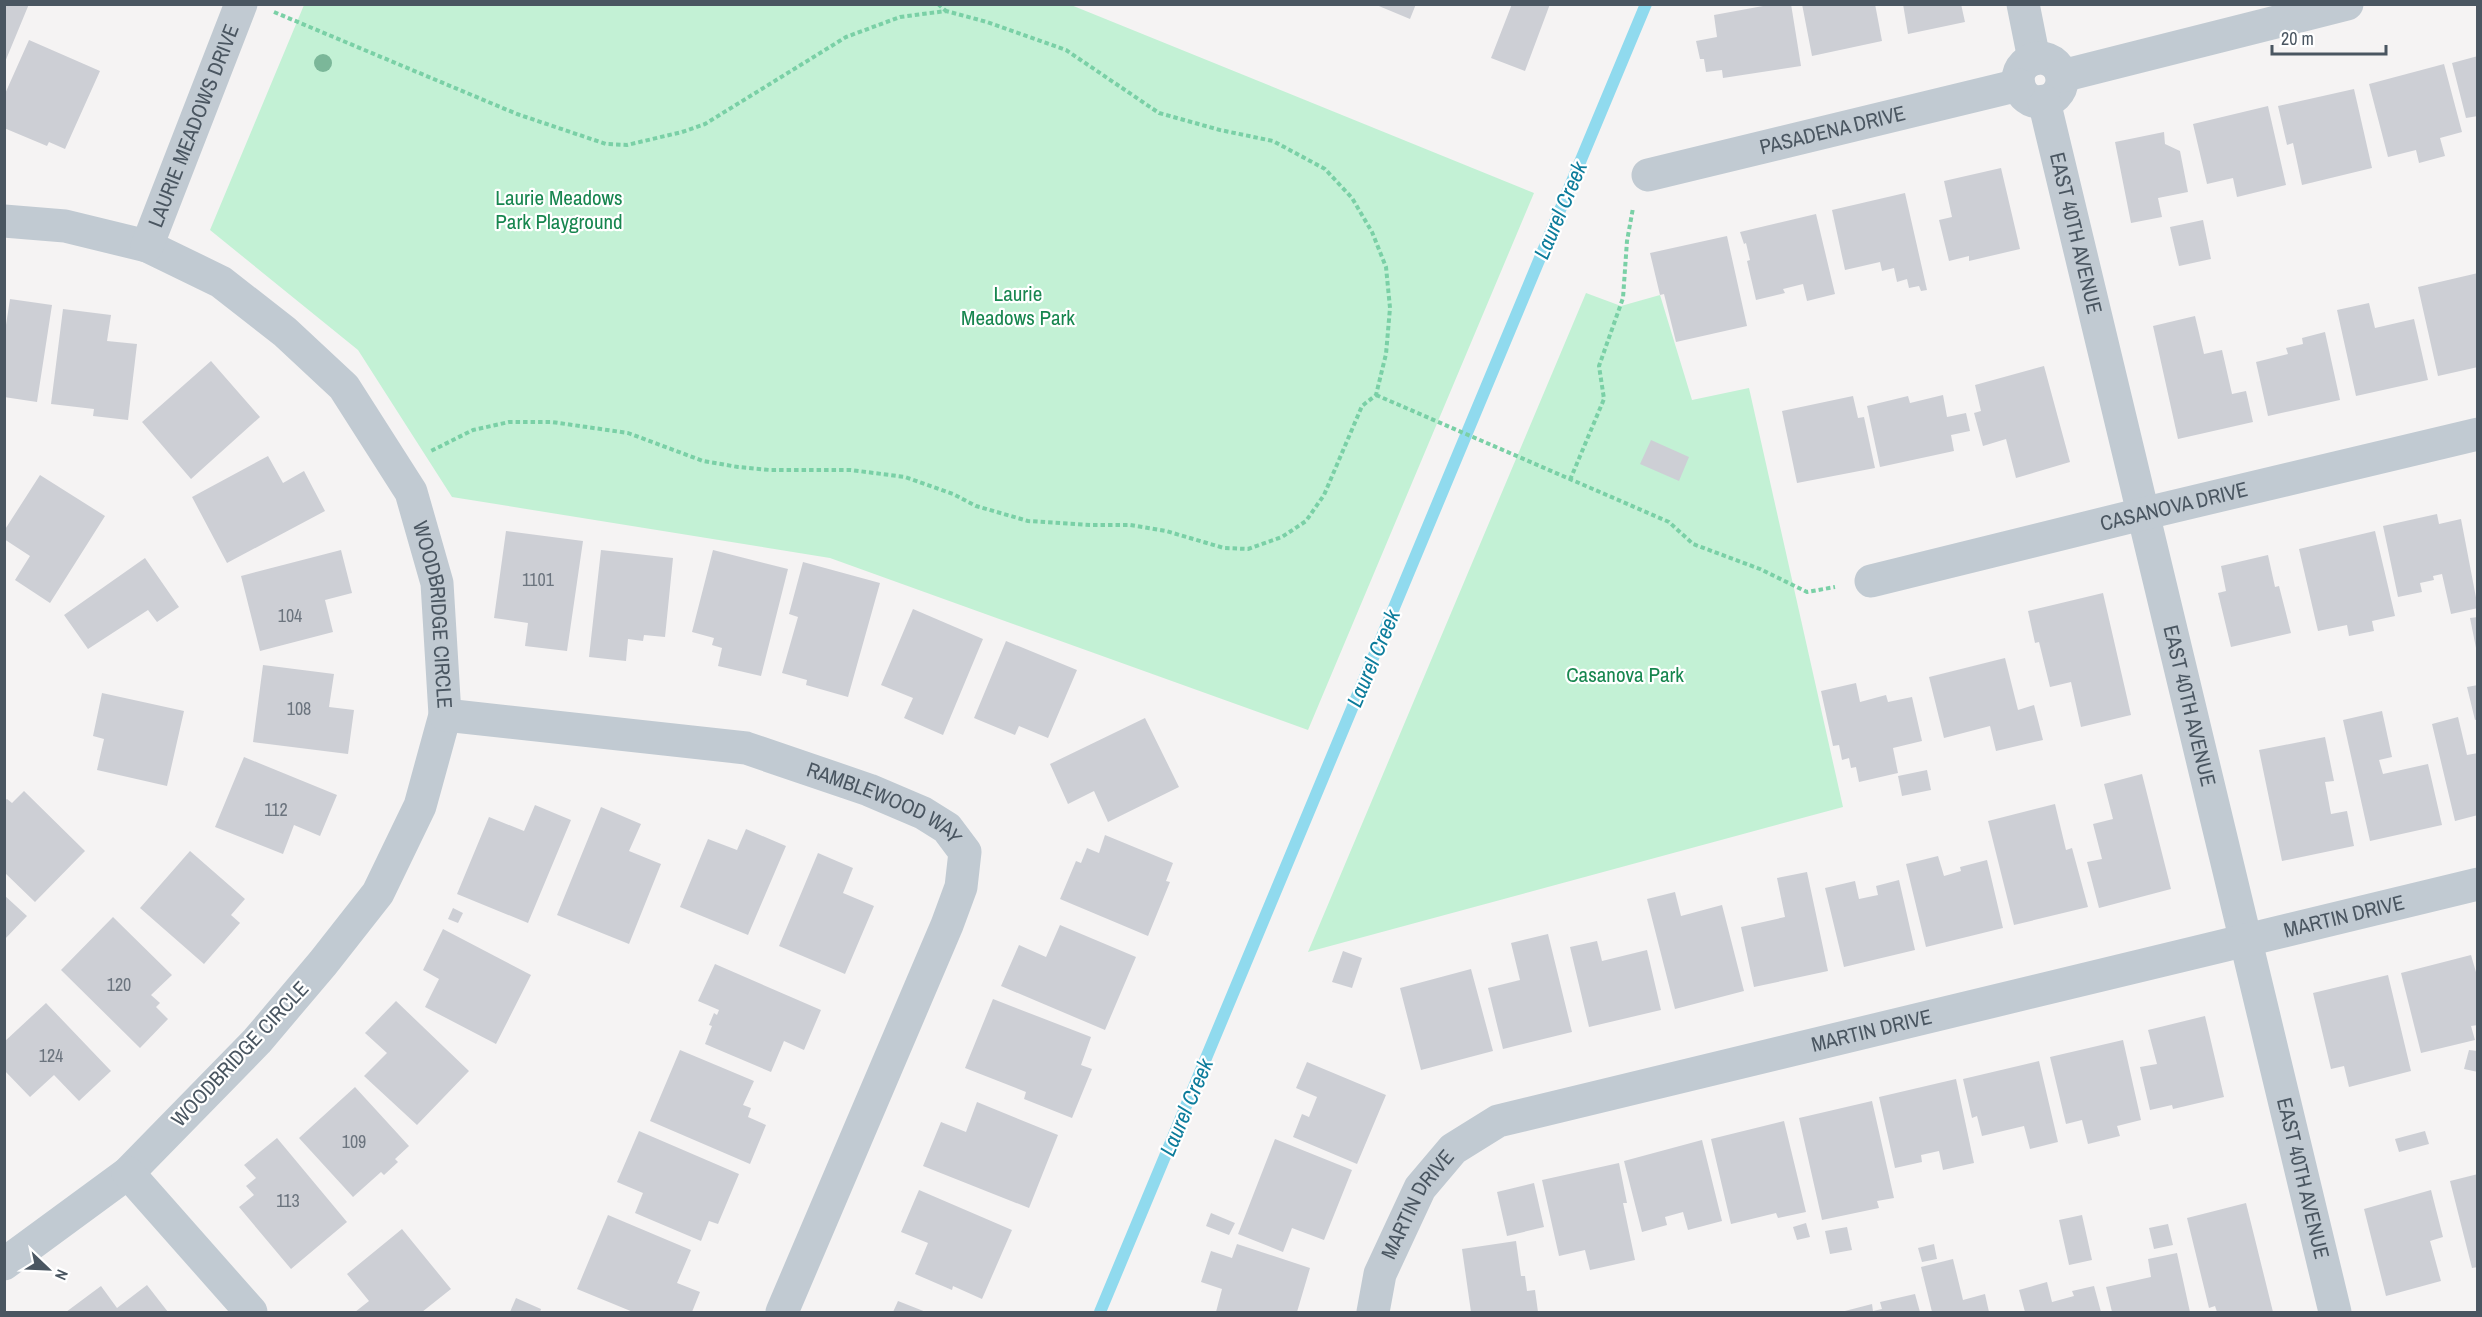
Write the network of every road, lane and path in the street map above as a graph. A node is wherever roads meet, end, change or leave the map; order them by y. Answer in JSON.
{"nodes":[{"id":1,"x":938,"y":4,"type":"edge"},
{"id":2,"x":2024,"y":4,"type":"edge"},
{"id":3,"x":2347,"y":4,"type":"edge"},
{"id":4,"x":253,"y":7,"type":"edge"},
{"id":5,"x":945,"y":11,"type":"junction"},
{"id":6,"x":2040,"y":80,"type":"junction"},
{"id":7,"x":1648,"y":175,"type":"joint"},
{"id":8,"x":4,"y":220,"type":"edge"},
{"id":9,"x":147,"y":246,"type":"junction"},
{"id":10,"x":1376,"y":395,"type":"junction"},
{"id":11,"x":2478,"y":435,"type":"edge"},
{"id":12,"x":398,"y":468,"type":"junction"},
{"id":13,"x":1570,"y":480,"type":"junction"},
{"id":14,"x":2142,"y":514,"type":"junction"},
{"id":15,"x":1871,"y":581,"type":"joint"},
{"id":16,"x":445,"y":715,"type":"junction"},
{"id":17,"x":2478,"y":884,"type":"edge"},
{"id":18,"x":2246,"y":939,"type":"junction"},
{"id":19,"x":128,"y":1173,"type":"junction"},
{"id":20,"x":4,"y":1264,"type":"edge"},
{"id":21,"x":251,"y":1312,"type":"edge"},
{"id":22,"x":782,"y":1312,"type":"edge"},
{"id":23,"x":1373,"y":1312,"type":"edge"},
{"id":24,"x":2335,"y":1312,"type":"edge"}],
"edges":[{"from":1,"to":5,"type":"path"},
{"from":2,"to":6,"type":"street","name":"EAST 40TH AVENUE"},
{"from":3,"to":6,"type":"street","name":"PASADENA DRIVE"},
{"from":4,"to":5,"type":"path"},
{"from":4,"to":9,"type":"street","name":"LAURIE MEADOWS DRIVE"},
{"from":5,"to":10,"type":"path"},
{"from":6,"to":7,"type":"street","name":"PASADENA DRIVE"},
{"from":6,"to":14,"type":"street","name":"EAST 40TH AVENUE"},
{"from":7,"to":13,"type":"path"},
{"from":8,"to":9,"type":"street","name":"WOODBRIDGE CIRCLE"},
{"from":9,"to":12,"type":"street","name":"WOODBRIDGE CIRCLE"},
{"from":10,"to":12,"type":"path"},
{"from":10,"to":13,"type":"path"},
{"from":11,"to":14,"type":"street","name":"CASANOVA DRIVE"},
{"from":12,"to":16,"type":"street","name":"WOODBRIDGE CIRCLE"},
{"from":13,"to":15,"type":"path"},
{"from":14,"to":15,"type":"street","name":"CASANOVA DRIVE"},
{"from":14,"to":18,"type":"street","name":"EAST 40TH AVENUE"},
{"from":16,"to":19,"type":"street","name":"WOODBRIDGE CIRCLE"},
{"from":16,"to":22,"type":"street","name":"RAMBLEWOOD WAY"},
{"from":17,"to":18,"type":"street","name":"MARTIN DRIVE"},
{"from":18,"to":23,"type":"street","name":"MARTIN DRIVE"},
{"from":18,"to":24,"type":"street","name":"EAST 40TH AVENUE"},
{"from":19,"to":20,"type":"street","name":"WOODBRIDGE CIRCLE"},
{"from":19,"to":21,"type":"street"}]}
